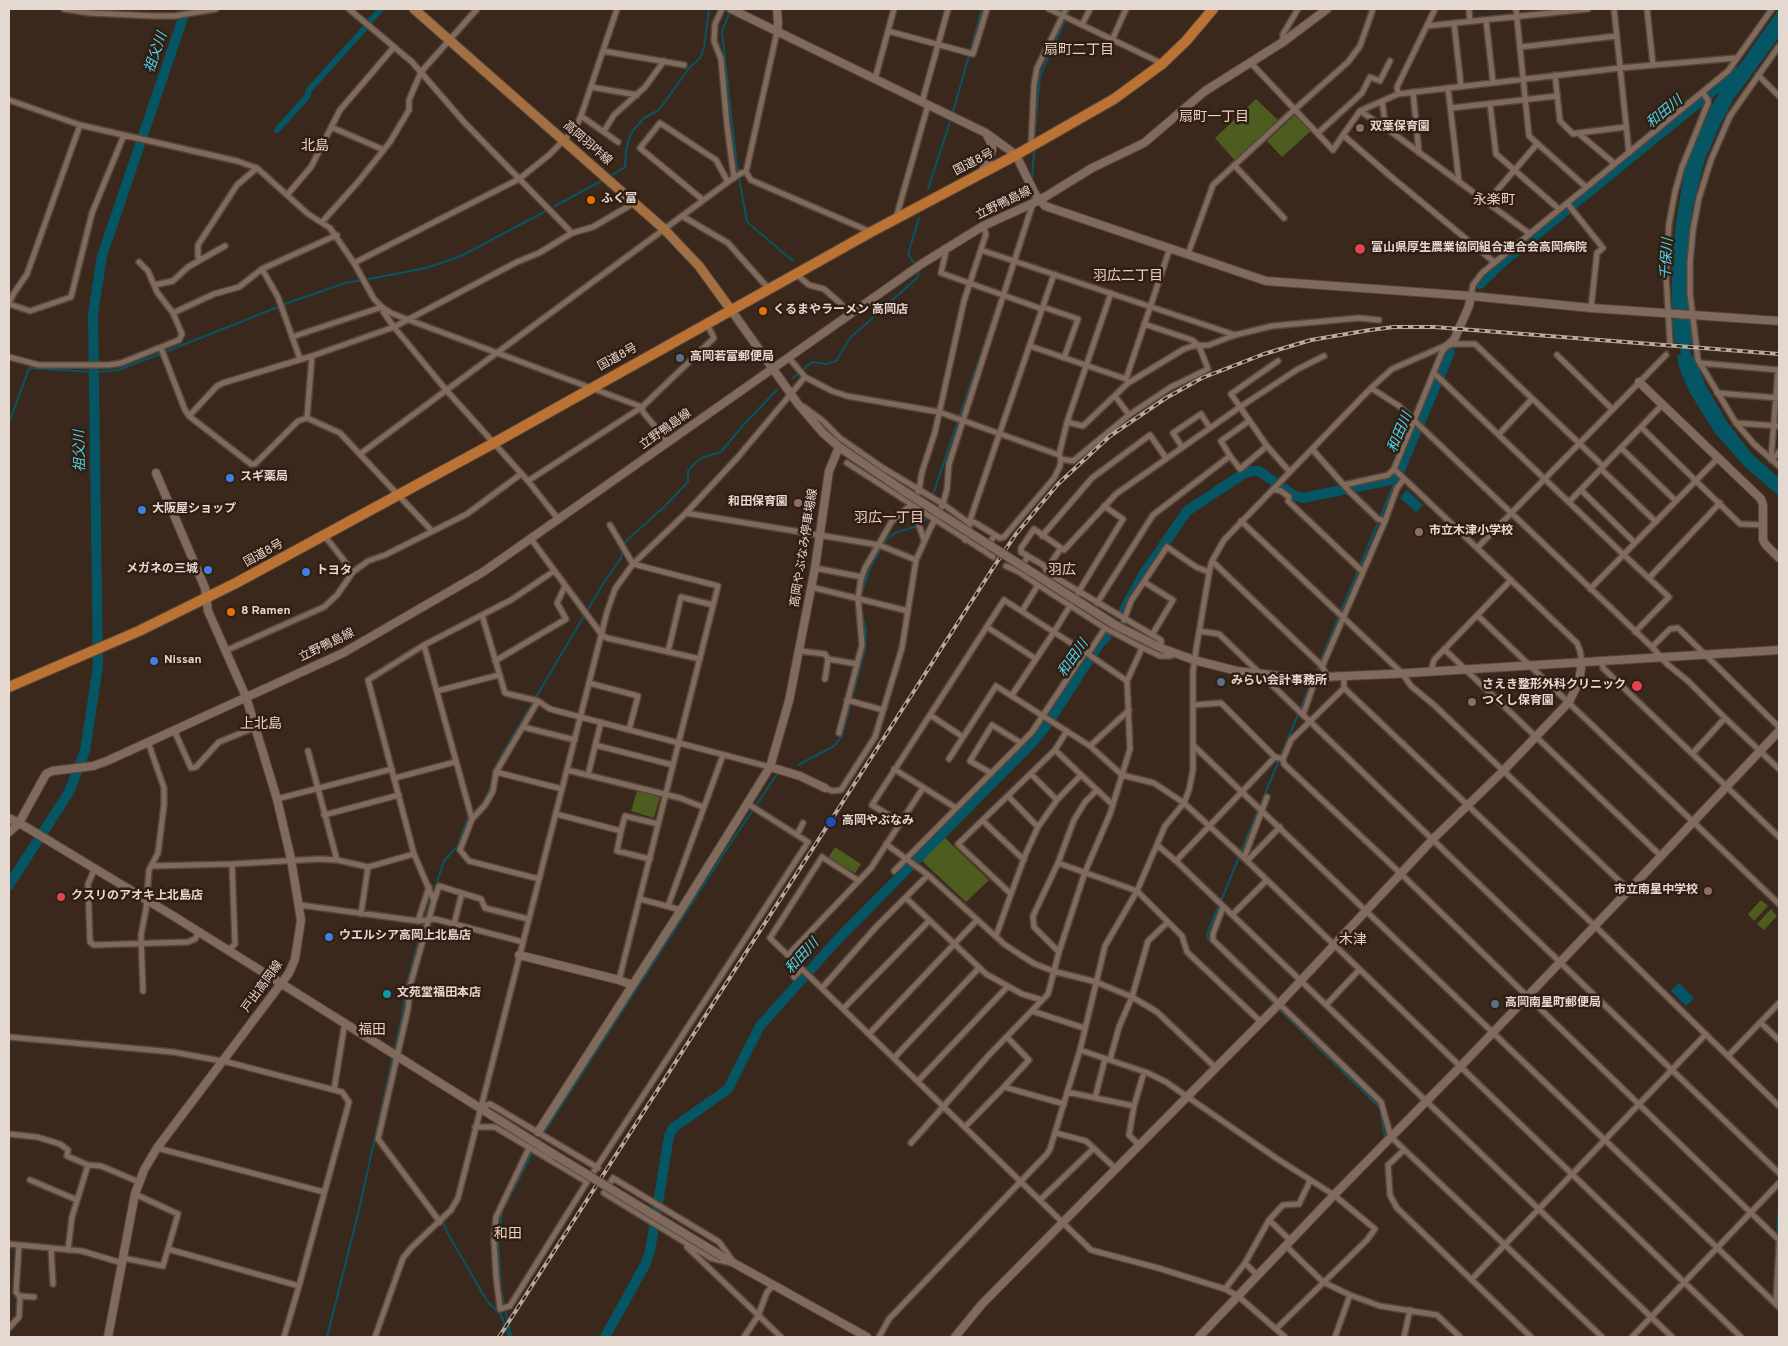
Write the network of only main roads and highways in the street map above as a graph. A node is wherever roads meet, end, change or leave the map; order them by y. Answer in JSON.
{"nodes":[{"id":1,"x":414,"y":9,"type":"edge"},
{"id":2,"x":1213,"y":9,"type":"edge"},
{"id":3,"x":731,"y":310,"type":"junction"},
{"id":4,"x":9,"y":687,"type":"edge"}],
"edges":[{"from":1,"to":3,"type":"main road","name":"高岡羽咋線"},
{"from":2,"to":3,"type":"highway","name":"国道8号"},
{"from":3,"to":4,"type":"highway","name":"国道8号"}]}
